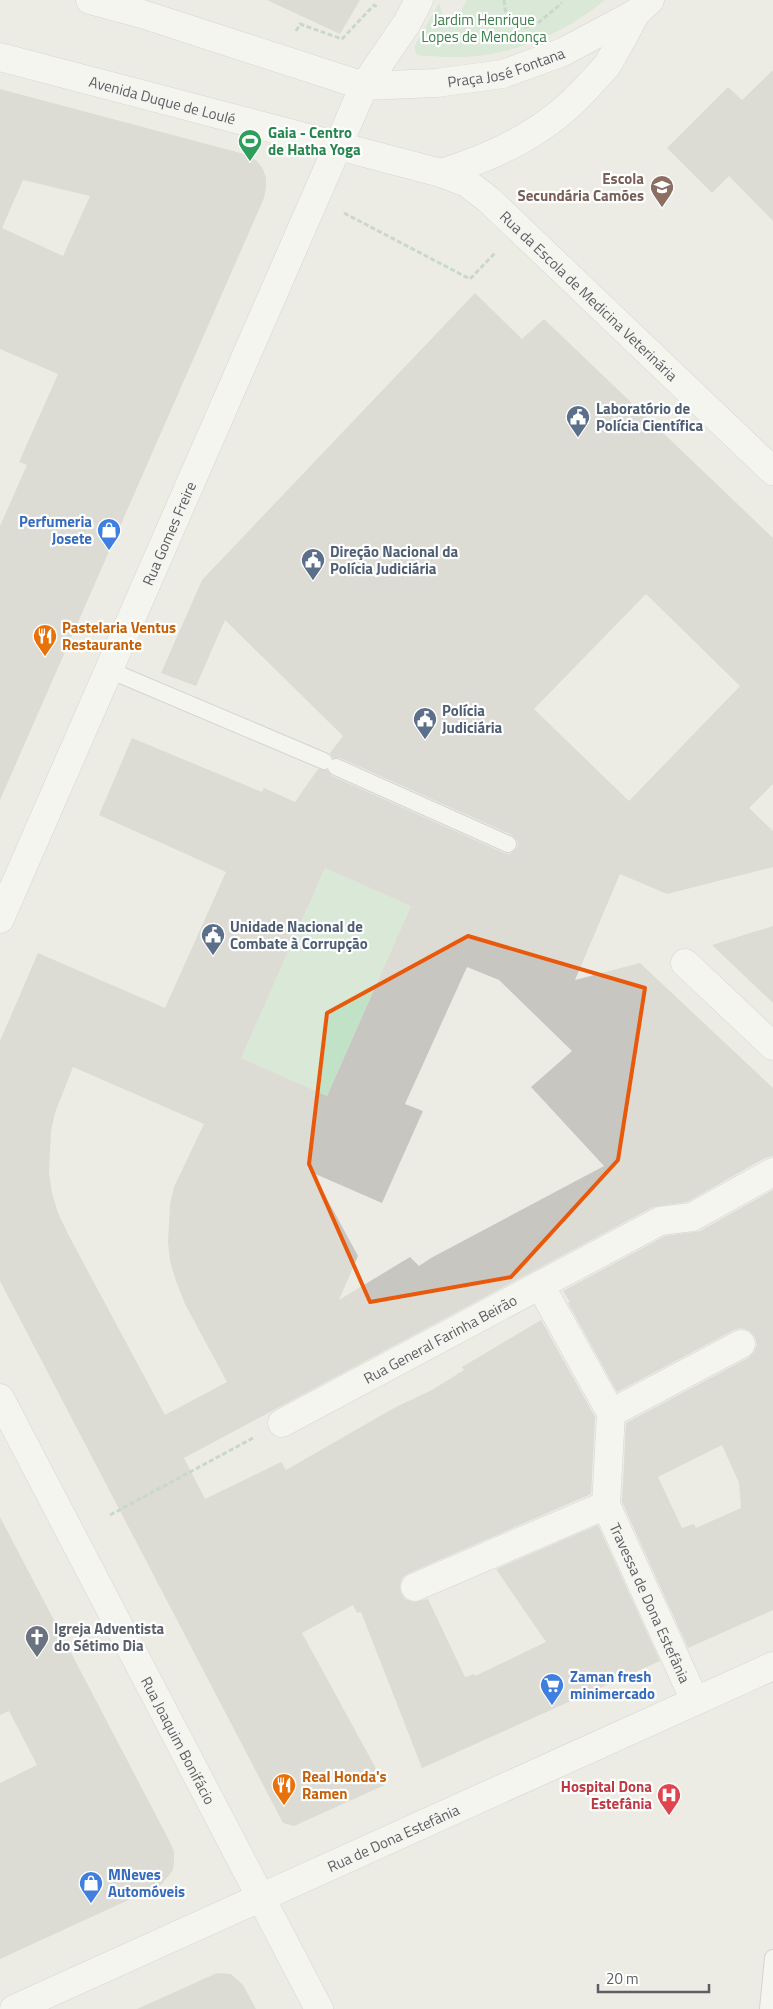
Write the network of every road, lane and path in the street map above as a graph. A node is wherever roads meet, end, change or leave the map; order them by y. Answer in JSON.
{"nodes":[{"id":1,"x":90,"y":0,"type":"edge"},
{"id":2,"x":419,"y":0,"type":"edge"},
{"id":3,"x":504,"y":0,"type":"edge"},
{"id":4,"x":562,"y":3,"type":"dead end"},
{"id":5,"x":374,"y":5,"type":"dead end"},
{"id":6,"x":134,"y":6,"type":"edge"},
{"id":7,"x":643,"y":7,"type":"edge"},
{"id":8,"x":506,"y":14,"type":"dead end"},
{"id":9,"x":300,"y":24,"type":"dead end"},
{"id":10,"x":517,"y":24,"type":"dead end"},
{"id":11,"x":0,"y":57,"type":"edge"},
{"id":12,"x":364,"y":86,"type":"junction"},
{"id":13,"x":338,"y":146,"type":"junction"},
{"id":14,"x":441,"y":173,"type":"junction"},
{"id":15,"x":312,"y":207,"type":"junction"},
{"id":16,"x":519,"y":228,"type":"junction"},
{"id":17,"x":773,"y":471,"type":"edge"},
{"id":18,"x":109,"y":670,"type":"junction"},
{"id":19,"x":508,"y":844,"type":"dead end"},
{"id":20,"x":0,"y":919,"type":"edge"},
{"id":21,"x":686,"y":964,"type":"dead end"},
{"id":22,"x":773,"y":1046,"type":"edge"},
{"id":23,"x":773,"y":1172,"type":"edge"},
{"id":24,"x":540,"y":1285,"type":"junction"},
{"id":25,"x":741,"y":1344,"type":"dead end"},
{"id":26,"x":0,"y":1398,"type":"edge"},
{"id":27,"x":611,"y":1413,"type":"junction"},
{"id":28,"x":282,"y":1423,"type":"joint"},
{"id":29,"x":606,"y":1505,"type":"junction"},
{"id":30,"x":110,"y":1515,"type":"dead end"},
{"id":31,"x":415,"y":1587,"type":"dead end"},
{"id":32,"x":773,"y":1666,"type":"edge"},
{"id":33,"x":694,"y":1701,"type":"junction"},
{"id":34,"x":260,"y":1898,"type":"junction"},
{"id":35,"x":773,"y":1958,"type":"edge"},
{"id":36,"x":14,"y":2009,"type":"edge"},
{"id":37,"x":318,"y":2009,"type":"edge"},
{"id":38,"x":768,"y":2009,"type":"edge"}],
"edges":[{"from":1,"to":6,"type":"street"},
{"from":2,"to":12,"type":"street"},
{"from":3,"to":8,"type":"path"},
{"from":4,"to":10,"type":"path"},
{"from":5,"to":9,"type":"path"},
{"from":6,"to":12,"type":"street"},
{"from":7,"to":12,"type":"street","name":"Praça José Fontana"},
{"from":7,"to":14,"type":"street","name":"Praça José Fontana"},
{"from":11,"to":13,"type":"street","name":"Avenida Duque de Loulé"},
{"from":12,"to":13,"type":"street"},
{"from":13,"to":14,"type":"street","name":"Avenida Duque de Loulé"},
{"from":13,"to":15,"type":"street","name":"Rua Gomes Freire"},
{"from":14,"to":16,"type":"street","name":"Rua da Escola de Medicina Veterinária"},
{"from":15,"to":16,"type":"path"},
{"from":15,"to":18,"type":"street","name":"Rua Gomes Freire"},
{"from":16,"to":17,"type":"street","name":"Rua da Escola de Medicina Veterinária"},
{"from":18,"to":19,"type":"lane"},
{"from":18,"to":20,"type":"street","name":"Rua Gomes Freire"},
{"from":21,"to":22,"type":"street"},
{"from":23,"to":24,"type":"street","name":"Rua General Farinha Beirão"},
{"from":24,"to":27,"type":"street"},
{"from":24,"to":28,"type":"street","name":"Rua General Farinha Beirão"},
{"from":25,"to":27,"type":"street"},
{"from":26,"to":34,"type":"street","name":"Rua Joaquim Bonifácio"},
{"from":27,"to":29,"type":"street","name":"Travessa de Dona Estefânia"},
{"from":28,"to":30,"type":"path"},
{"from":29,"to":31,"type":"street","name":"Travessa de Dona Estefânia"},
{"from":29,"to":33,"type":"street","name":"Travessa de Dona Estefânia"},
{"from":32,"to":33,"type":"street","name":"Rua de Dona Estefânia"},
{"from":33,"to":34,"type":"street","name":"Rua de Dona Estefânia"},
{"from":34,"to":36,"type":"street","name":"Rua de Dona Estefânia"},
{"from":34,"to":37,"type":"street","name":"Rua Joaquim Bonifácio"},
{"from":35,"to":38,"type":"lane"}]}
